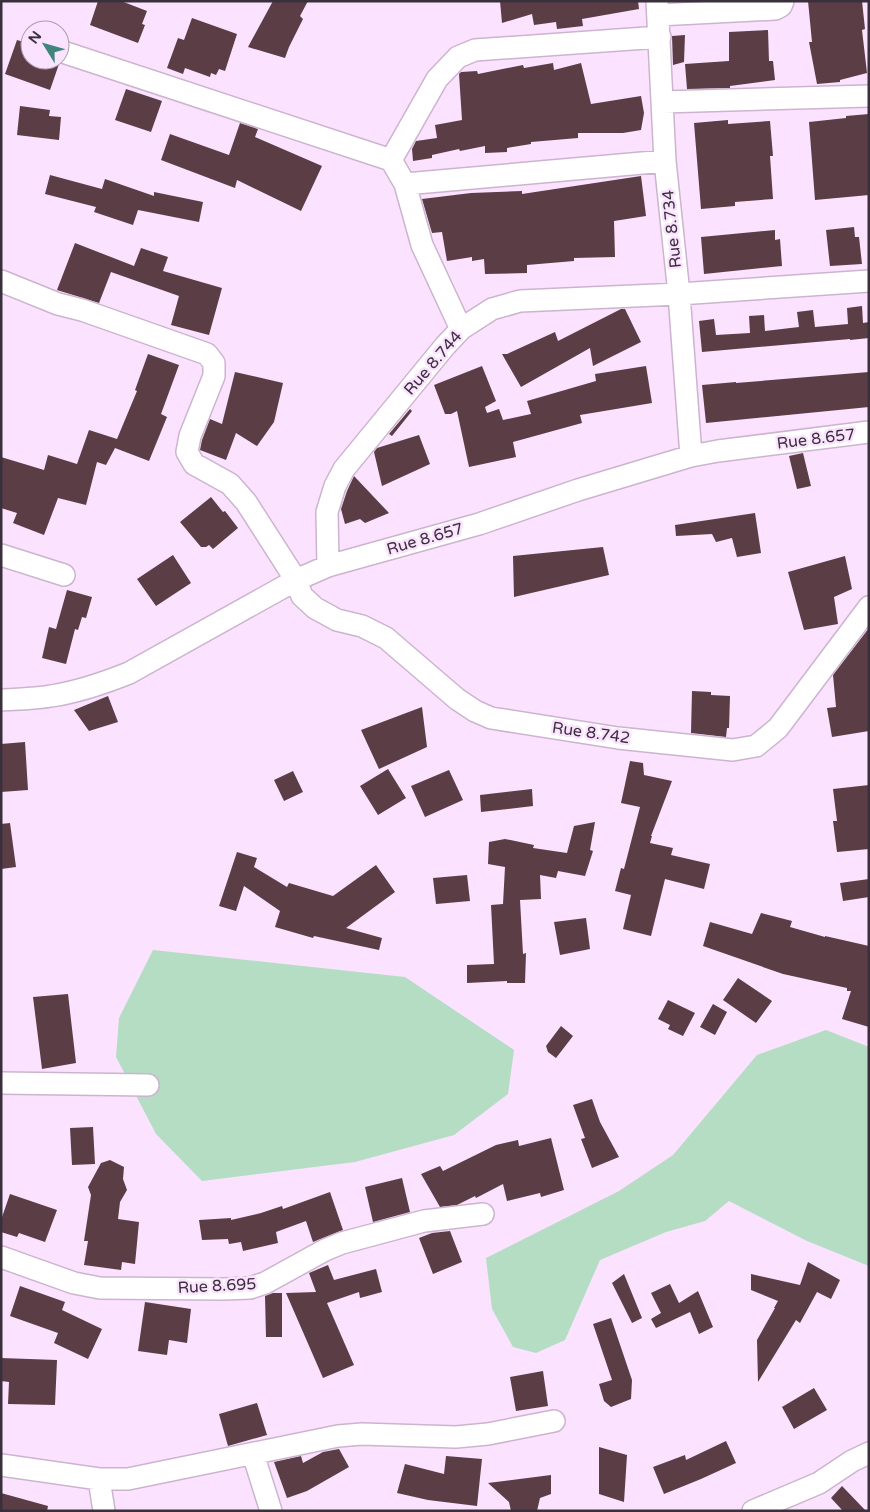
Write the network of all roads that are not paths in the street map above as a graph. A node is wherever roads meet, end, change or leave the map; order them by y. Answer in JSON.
{"nodes":[{"id":1,"x":783,"y":1,"type":"edge"},
{"id":2,"x":658,"y":8,"type":"edge"},
{"id":3,"x":660,"y":37,"type":"junction"},
{"id":4,"x":70,"y":54,"type":"edge"},
{"id":5,"x":869,"y":96,"type":"edge"},
{"id":6,"x":662,"y":102,"type":"junction"},
{"id":7,"x":391,"y":160,"type":"junction"},
{"id":8,"x":665,"y":161,"type":"junction"},
{"id":9,"x":404,"y":184,"type":"junction"},
{"id":10,"x":1,"y":281,"type":"edge"},
{"id":11,"x":869,"y":281,"type":"edge"},
{"id":12,"x":679,"y":294,"type":"junction"},
{"id":13,"x":461,"y":329,"type":"junction"},
{"id":14,"x":869,"y":432,"type":"edge"},
{"id":15,"x":691,"y":456,"type":"junction"},
{"id":16,"x":1,"y":555,"type":"edge"},
{"id":17,"x":328,"y":566,"type":"junction"},
{"id":18,"x":64,"y":575,"type":"dead end"},
{"id":19,"x":296,"y":580,"type":"junction"},
{"id":20,"x":869,"y":607,"type":"edge"},
{"id":21,"x":1,"y":700,"type":"edge"},
{"id":22,"x":1,"y":1083,"type":"edge"},
{"id":23,"x":148,"y":1084,"type":"dead end"},
{"id":24,"x":483,"y":1214,"type":"dead end"},
{"id":25,"x":1,"y":1257,"type":"edge"},
{"id":26,"x":554,"y":1421,"type":"dead end"},
{"id":27,"x":253,"y":1454,"type":"junction"},
{"id":28,"x":869,"y":1454,"type":"edge"},
{"id":29,"x":1,"y":1465,"type":"edge"},
{"id":30,"x":99,"y":1479,"type":"junction"},
{"id":31,"x":104,"y":1511,"type":"edge"},
{"id":32,"x":271,"y":1511,"type":"edge"},
{"id":33,"x":753,"y":1511,"type":"edge"}],
"edges":[{"from":1,"to":2,"type":"street"},
{"from":2,"to":3,"type":"street","name":"Rue 8.734"},
{"from":3,"to":6,"type":"street","name":"Rue 8.734"},
{"from":3,"to":7,"type":"street"},
{"from":4,"to":7,"type":"street"},
{"from":5,"to":6,"type":"street"},
{"from":6,"to":8,"type":"street","name":"Rue 8.734"},
{"from":7,"to":9,"type":"street"},
{"from":8,"to":9,"type":"street"},
{"from":8,"to":12,"type":"street","name":"Rue 8.734"},
{"from":9,"to":13,"type":"street"},
{"from":10,"to":19,"type":"street","name":"Rue 8.742"},
{"from":11,"to":12,"type":"street","name":"Rue 8.744"},
{"from":12,"to":13,"type":"street","name":"Rue 8.744"},
{"from":12,"to":15,"type":"street","name":"Rue 8.734"},
{"from":13,"to":17,"type":"street","name":"Rue 8.744"},
{"from":14,"to":15,"type":"street","name":"Rue 8.657"},
{"from":15,"to":17,"type":"street","name":"Rue 8.657"},
{"from":16,"to":18,"type":"street"},
{"from":17,"to":19,"type":"street","name":"Rue 8.657"},
{"from":19,"to":20,"type":"street","name":"Rue 8.742"},
{"from":19,"to":21,"type":"street","name":"Rue 8.657"},
{"from":22,"to":23,"type":"street"},
{"from":24,"to":25,"type":"street","name":"Rue 8.695"},
{"from":26,"to":27,"type":"street"},
{"from":27,"to":30,"type":"street"},
{"from":27,"to":32,"type":"street"},
{"from":28,"to":33,"type":"street"},
{"from":29,"to":30,"type":"street"},
{"from":30,"to":31,"type":"street"}]}
